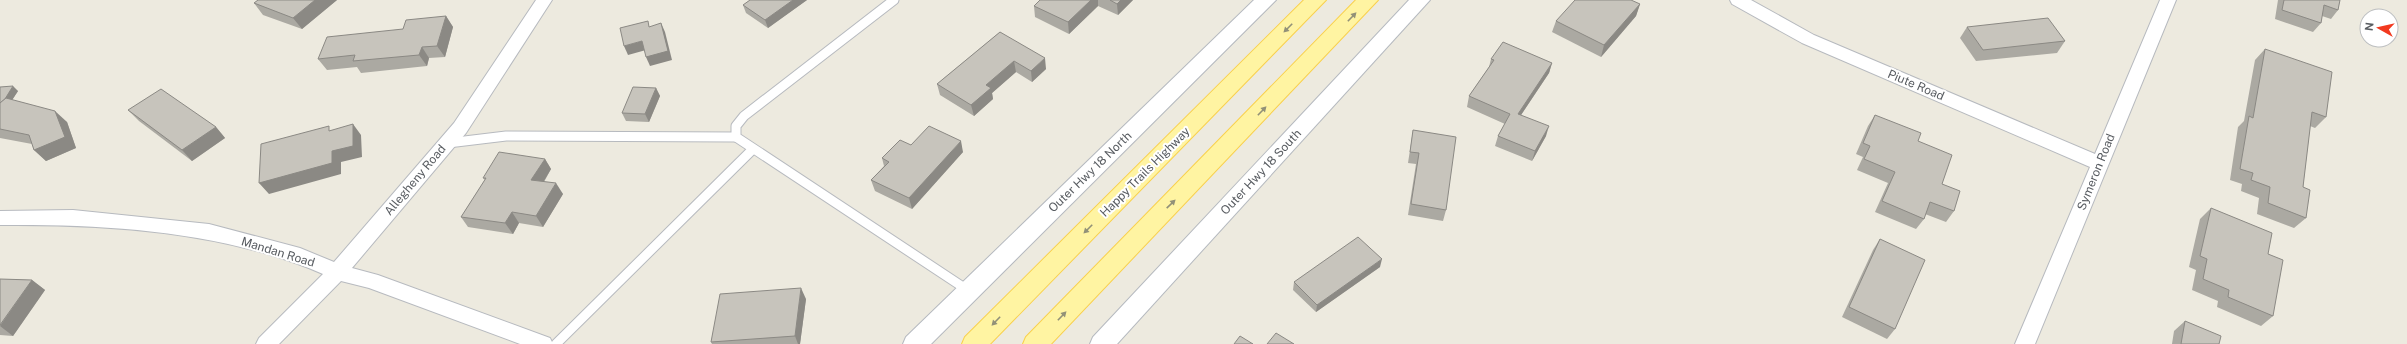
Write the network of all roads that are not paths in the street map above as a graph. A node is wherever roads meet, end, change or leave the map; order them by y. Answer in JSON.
{"nodes":[{"id":1,"x":544,"y":0,"type":"edge"},
{"id":2,"x":894,"y":0,"type":"edge"},
{"id":3,"x":1266,"y":0,"type":"edge"},
{"id":4,"x":1316,"y":0,"type":"edge"},
{"id":5,"x":1368,"y":0,"type":"edge"},
{"id":6,"x":1420,"y":0,"type":"edge"},
{"id":7,"x":1738,"y":0,"type":"edge"},
{"id":8,"x":2168,"y":0,"type":"edge"},
{"id":9,"x":736,"y":137,"type":"junction"},
{"id":10,"x":447,"y":143,"type":"junction"},
{"id":11,"x":753,"y":149,"type":"junction"},
{"id":12,"x":2099,"y":163,"type":"junction"},
{"id":13,"x":0,"y":218,"type":"edge"},
{"id":14,"x":337,"y":272,"type":"junction"},
{"id":15,"x":969,"y":291,"type":"junction"},
{"id":16,"x":266,"y":344,"type":"edge"},
{"id":17,"x":543,"y":344,"type":"edge"},
{"id":18,"x":556,"y":344,"type":"edge"},
{"id":19,"x":915,"y":344,"type":"edge"},
{"id":20,"x":974,"y":344,"type":"edge"},
{"id":21,"x":1036,"y":344,"type":"edge"},
{"id":22,"x":1102,"y":344,"type":"edge"},
{"id":23,"x":2025,"y":344,"type":"edge"}],
"edges":[{"from":1,"to":10,"type":"street","name":"Allegheny Road"},
{"from":2,"to":9,"type":"lane"},
{"from":3,"to":15,"type":"street","name":"Outer Hwy 18 North"},
{"from":4,"to":20,"type":"main road","name":"Happy Trails Highway","one_way":true},
{"from":21,"to":5,"type":"main road","one_way":true},
{"from":6,"to":22,"type":"street","name":"Outer Hwy 18 South"},
{"from":7,"to":12,"type":"street","name":"Piute Road"},
{"from":8,"to":12,"type":"street","name":"Symeron Road"},
{"from":9,"to":10,"type":"lane"},
{"from":9,"to":11,"type":"lane"},
{"from":10,"to":14,"type":"street","name":"Allegheny Road"},
{"from":11,"to":15,"type":"lane"},
{"from":11,"to":18,"type":"lane"},
{"from":12,"to":23,"type":"street","name":"Symeron Road"},
{"from":13,"to":14,"type":"street","name":"Mandan Road"},
{"from":14,"to":16,"type":"street","name":"Allegheny Road"},
{"from":14,"to":17,"type":"street","name":"Mandan Road"},
{"from":15,"to":19,"type":"street","name":"Outer Hwy 18 North"}]}
